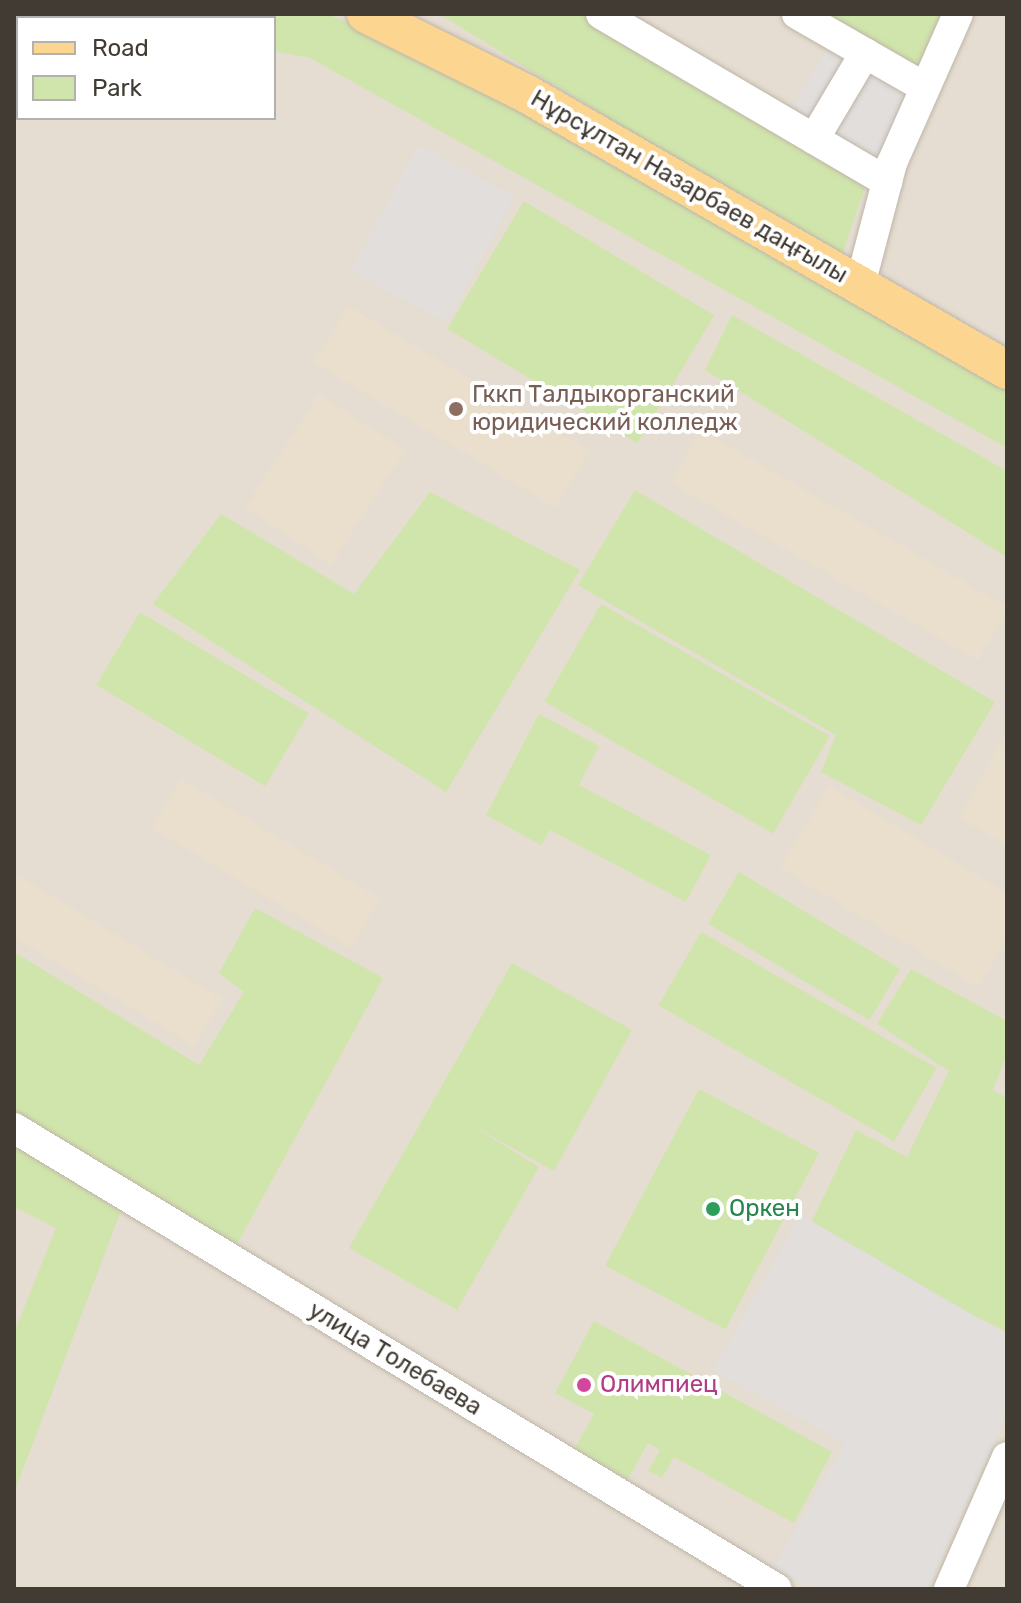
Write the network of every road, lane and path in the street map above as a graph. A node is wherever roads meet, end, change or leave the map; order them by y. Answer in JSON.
{"nodes":[{"id":1,"x":366,"y":14,"type":"edge"},
{"id":2,"x":601,"y":14,"type":"edge"},
{"id":3,"x":797,"y":14,"type":"edge"},
{"id":4,"x":958,"y":14,"type":"edge"},
{"id":5,"x":865,"y":53,"type":"junction"},
{"id":6,"x":924,"y":87,"type":"junction"},
{"id":7,"x":814,"y":139,"type":"junction"},
{"id":8,"x":887,"y":182,"type":"junction"},
{"id":9,"x":860,"y":285,"type":"junction"},
{"id":10,"x":1007,"y":370,"type":"edge"},
{"id":11,"x":14,"y":1128,"type":"edge"},
{"id":12,"x":1007,"y":1457,"type":"edge"},
{"id":13,"x":777,"y":1589,"type":"edge"},
{"id":14,"x":949,"y":1589,"type":"edge"}],
"edges":[{"from":1,"to":9,"type":"main road","name":"Нұрсұлтан Назарбаев даңғылы"},
{"from":2,"to":7,"type":"street"},
{"from":3,"to":5,"type":"street"},
{"from":4,"to":6,"type":"street"},
{"from":5,"to":6,"type":"street"},
{"from":5,"to":7,"type":"street"},
{"from":6,"to":8,"type":"street"},
{"from":7,"to":8,"type":"street"},
{"from":8,"to":9,"type":"street"},
{"from":9,"to":10,"type":"main road","name":"Нұрсұлтан Назарбаев даңғылы"},
{"from":11,"to":13,"type":"street","name":"улица Толебаева"},
{"from":12,"to":14,"type":"street"}]}
